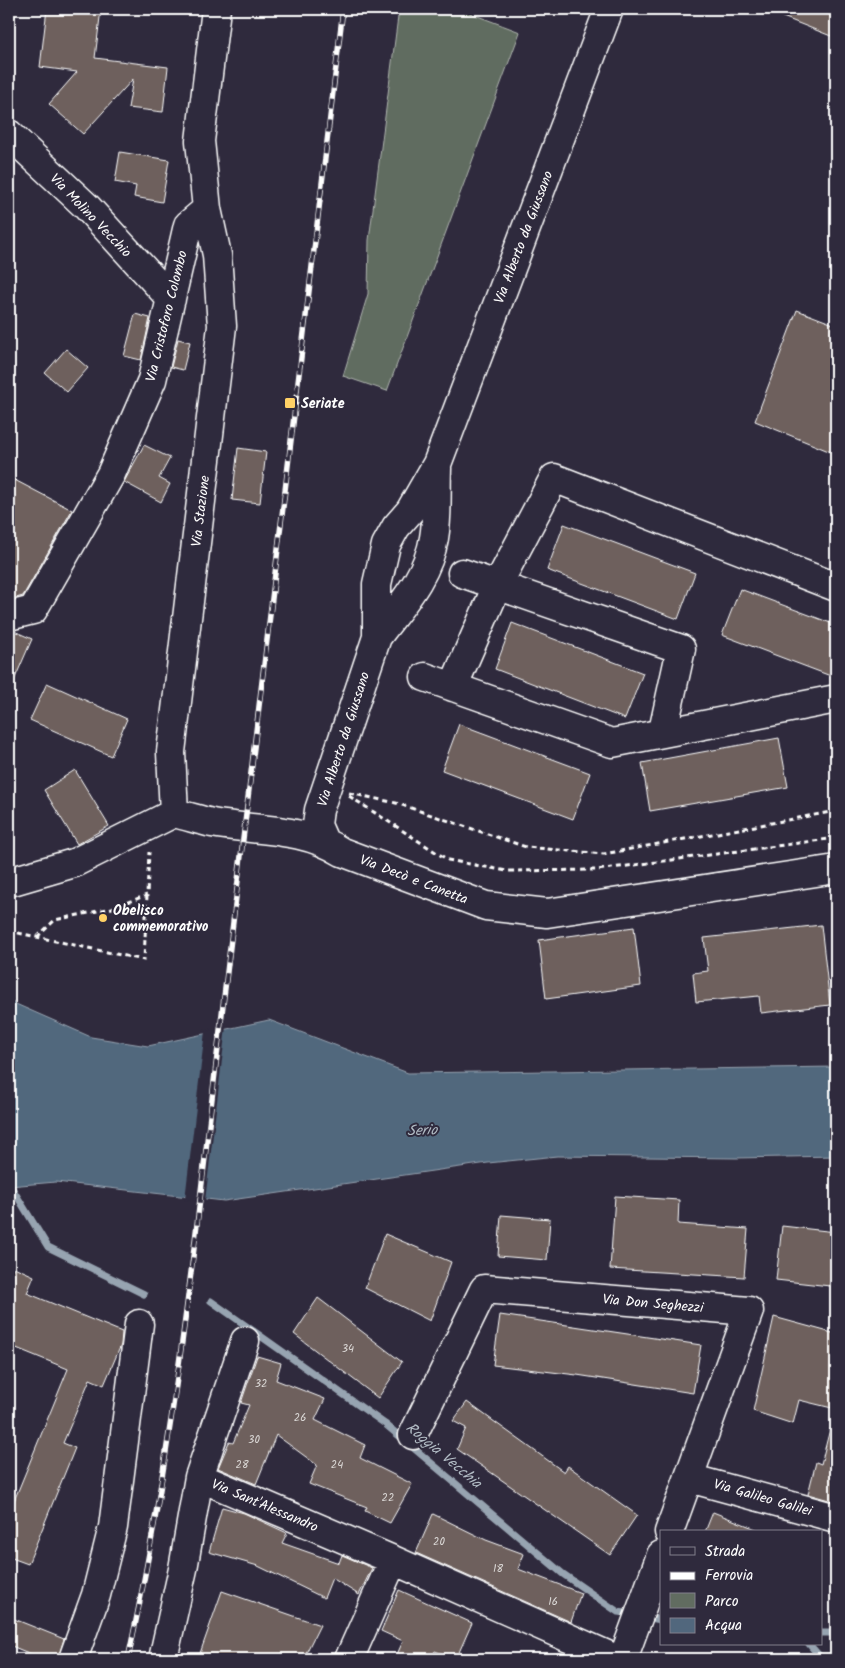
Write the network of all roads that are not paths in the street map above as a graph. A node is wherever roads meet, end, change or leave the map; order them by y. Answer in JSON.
{"nodes":[{"id":1,"x":216,"y":9,"type":"edge"},
{"id":2,"x":609,"y":9,"type":"edge"},
{"id":3,"x":9,"y":134,"type":"edge"},
{"id":4,"x":207,"y":210,"type":"junction"},
{"id":5,"x":171,"y":299,"type":"junction"},
{"id":6,"x":437,"y":464,"type":"junction"},
{"id":7,"x":410,"y":511,"type":"junction"},
{"id":8,"x":436,"y":519,"type":"junction"},
{"id":9,"x":462,"y":573,"type":"dead end"},
{"id":10,"x":378,"y":584,"type":"junction"},
{"id":11,"x":497,"y":586,"type":"junction"},
{"id":12,"x":836,"y":587,"type":"edge"},
{"id":13,"x":406,"y":598,"type":"junction"},
{"id":14,"x":21,"y":613,"type":"edge"},
{"id":15,"x":377,"y":638,"type":"junction"},
{"id":16,"x":425,"y":678,"type":"dead end"},
{"id":17,"x":453,"y":687,"type":"junction"},
{"id":18,"x":836,"y":699,"type":"edge"},
{"id":19,"x":663,"y":731,"type":"junction"},
{"id":20,"x":174,"y":813,"type":"junction"},
{"id":21,"x":324,"y":840,"type":"junction"},
{"id":22,"x":836,"y":869,"type":"edge"},
{"id":23,"x":9,"y":882,"type":"edge"},
{"id":24,"x":139,"y":1324,"type":"dead end"},
{"id":25,"x":245,"y":1341,"type":"dead end"},
{"id":26,"x":413,"y":1435,"type":"dead end"},
{"id":27,"x":199,"y":1476,"type":"junction"},
{"id":28,"x":689,"y":1478,"type":"junction"},
{"id":29,"x":836,"y":1518,"type":"edge"},
{"id":30,"x":671,"y":1530,"type":"edge"},
{"id":31,"x":660,"y":1557,"type":"edge"},
{"id":32,"x":393,"y":1560,"type":"junction"},
{"id":33,"x":73,"y":1659,"type":"edge"},
{"id":34,"x":163,"y":1659,"type":"edge"},
{"id":35,"x":349,"y":1659,"type":"edge"},
{"id":36,"x":616,"y":1659,"type":"edge"},
{"id":37,"x":624,"y":1659,"type":"edge"}],
"edges":[{"from":1,"to":4,"type":"street"},
{"from":2,"to":6,"type":"street","name":"Via Alberto da Giussano"},
{"from":3,"to":5,"type":"street","name":"Via Molino Vecchio"},
{"from":4,"to":5,"type":"street","name":"Via Cristoforo Colombo"},
{"from":4,"to":20,"type":"street","name":"Via Stazione"},
{"from":5,"to":14,"type":"street","name":"Via Cristoforo Colombo"},
{"from":6,"to":7,"type":"street"},
{"from":6,"to":8,"type":"street"},
{"from":7,"to":8,"type":"street"},
{"from":7,"to":10,"type":"street"},
{"from":8,"to":13,"type":"street"},
{"from":9,"to":11,"type":"street"},
{"from":10,"to":13,"type":"street"},
{"from":10,"to":15,"type":"street"},
{"from":11,"to":12,"type":"street"},
{"from":11,"to":17,"type":"street"},
{"from":11,"to":19,"type":"street"},
{"from":13,"to":15,"type":"street"},
{"from":15,"to":21,"type":"street","name":"Via Alberto da Giussano"},
{"from":16,"to":17,"type":"street"},
{"from":17,"to":19,"type":"street"},
{"from":18,"to":19,"type":"street"},
{"from":20,"to":21,"type":"street","name":"Via Decò e Canetta"},
{"from":20,"to":23,"type":"street"},
{"from":21,"to":22,"type":"street","name":"Via Decò e Canetta"},
{"from":24,"to":33,"type":"street"},
{"from":25,"to":27,"type":"street"},
{"from":26,"to":28,"type":"street","name":"Via Don Seghezzi"},
{"from":27,"to":32,"type":"street","name":"Via Sant'Alessandro"},
{"from":27,"to":34,"type":"street","name":"Via Sant'Alessandro"},
{"from":28,"to":29,"type":"street","name":"Via Galileo Galilei"},
{"from":28,"to":30,"type":"street","name":"Via Don Seghezzi"},
{"from":31,"to":37,"type":"street"},
{"from":32,"to":35,"type":"street"},
{"from":32,"to":36,"type":"street","name":"Via Sant'Alessandro"}]}
